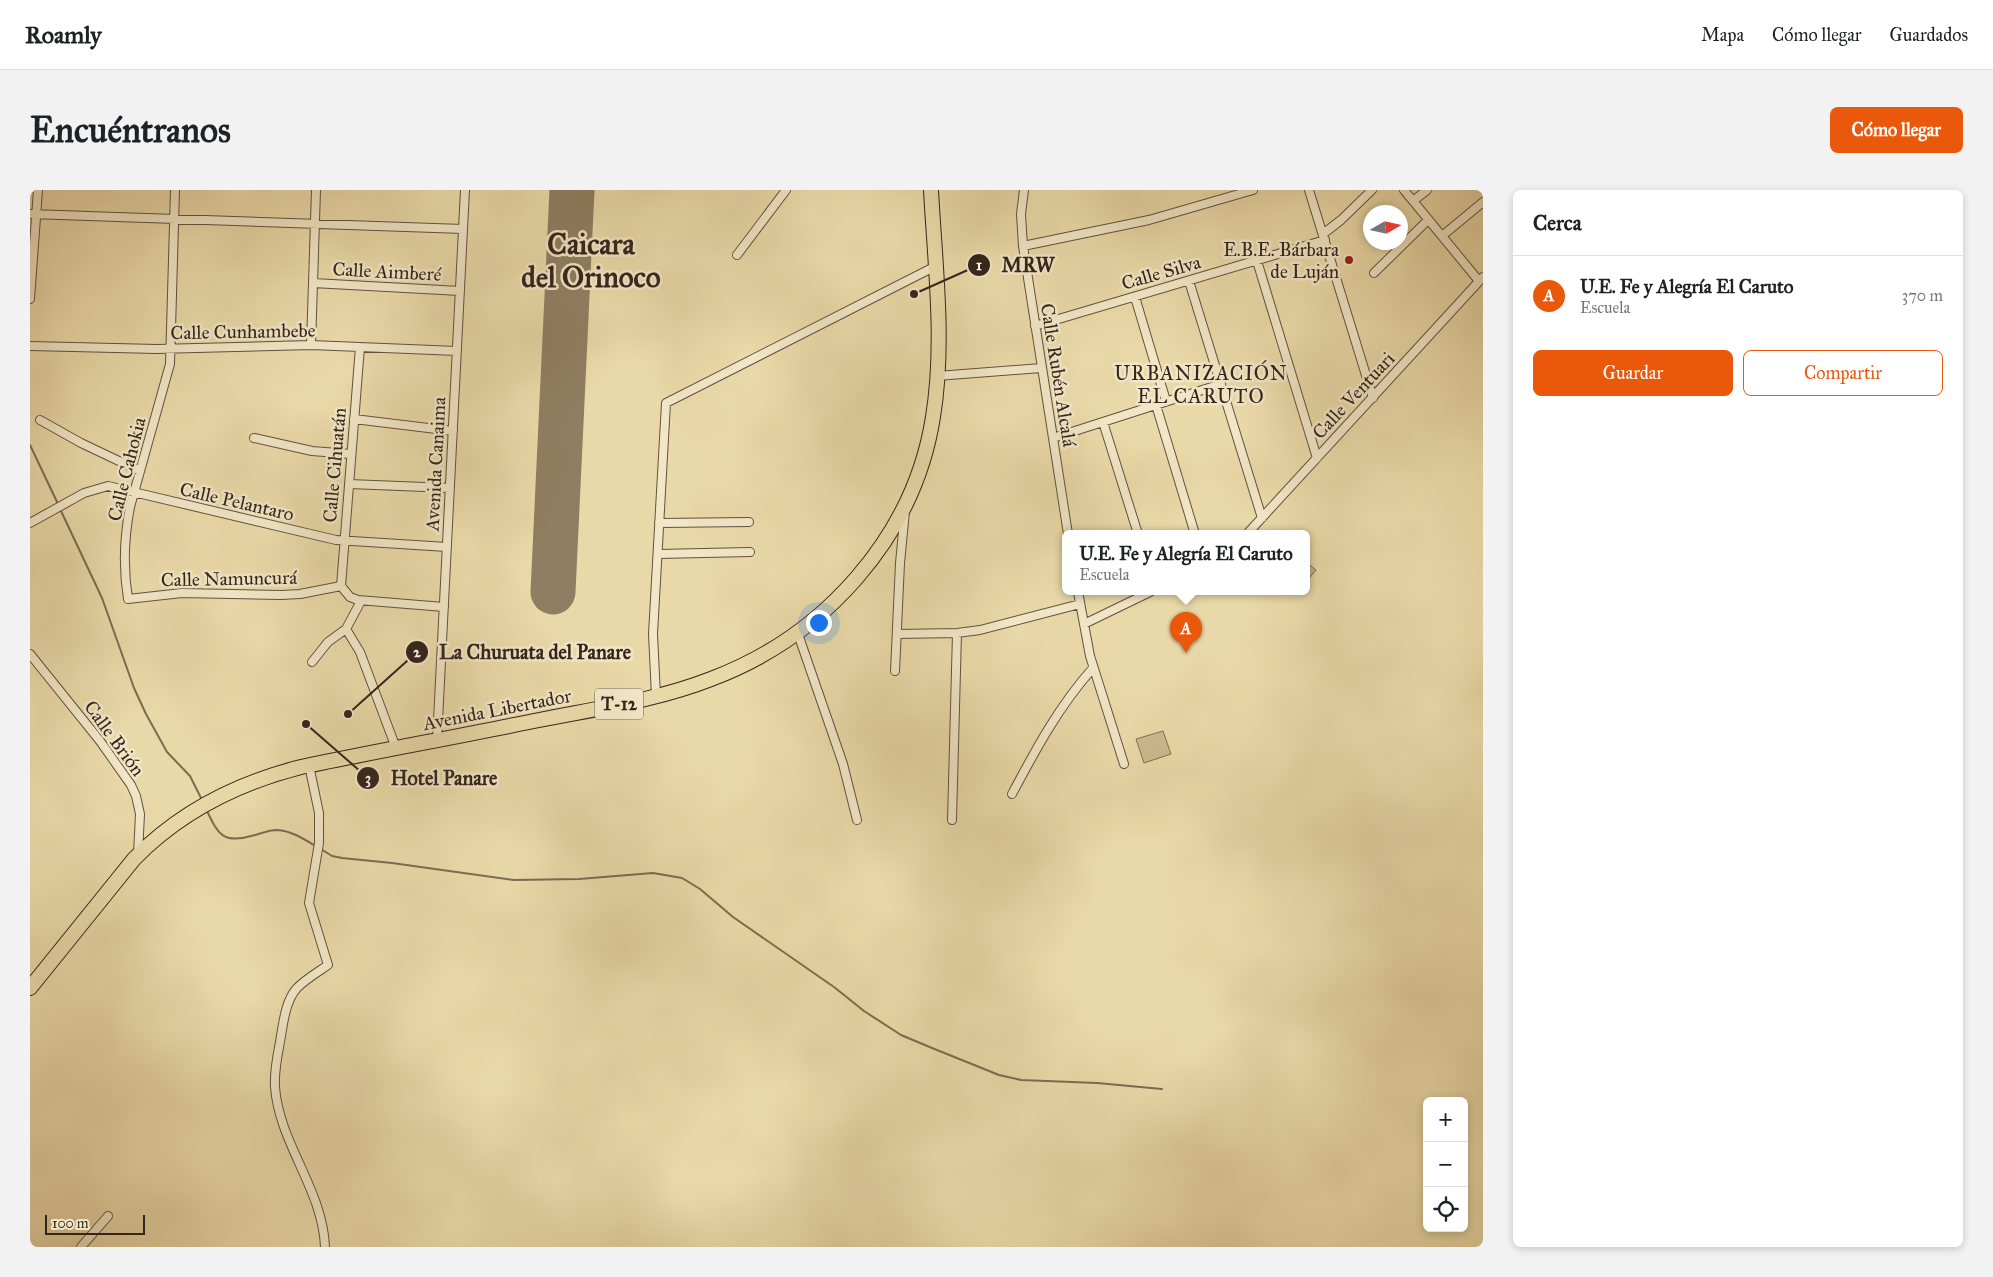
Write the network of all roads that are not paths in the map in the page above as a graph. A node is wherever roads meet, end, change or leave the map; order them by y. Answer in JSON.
{"nodes":[{"id":1,"x":38,"y":190,"type":"edge"},
{"id":2,"x":175,"y":190,"type":"edge"},
{"id":3,"x":316,"y":190,"type":"edge"},
{"id":4,"x":465,"y":190,"type":"edge"},
{"id":5,"x":786,"y":190,"type":"edge"},
{"id":6,"x":931,"y":190,"type":"edge"},
{"id":7,"x":1024,"y":190,"type":"edge"},
{"id":8,"x":1253,"y":190,"type":"edge"},
{"id":9,"x":1309,"y":190,"type":"edge"},
{"id":10,"x":1372,"y":190,"type":"edge"},
{"id":11,"x":1404,"y":190,"type":"edge"},
{"id":12,"x":1426,"y":190,"type":"edge"},
{"id":13,"x":1413,"y":201,"type":"junction"},
{"id":14,"x":1483,"y":202,"type":"edge"},
{"id":15,"x":33,"y":214,"type":"edge"},
{"id":16,"x":174,"y":219,"type":"junction"},
{"id":17,"x":1428,"y":220,"type":"junction"},
{"id":18,"x":315,"y":224,"type":"junction"},
{"id":19,"x":463,"y":229,"type":"junction"},
{"id":20,"x":1442,"y":236,"type":"junction"},
{"id":21,"x":1324,"y":237,"type":"junction"},
{"id":22,"x":1023,"y":246,"type":"junction"},
{"id":23,"x":737,"y":255,"type":"dead end"},
{"id":24,"x":1257,"y":261,"type":"junction"},
{"id":25,"x":936,"y":266,"type":"junction"},
{"id":26,"x":1374,"y":273,"type":"dead end"},
{"id":27,"x":1481,"y":279,"type":"edge"},
{"id":28,"x":1189,"y":281,"type":"junction"},
{"id":29,"x":313,"y":283,"type":"junction"},
{"id":30,"x":460,"y":291,"type":"junction"},
{"id":31,"x":1135,"y":297,"type":"junction"},
{"id":32,"x":30,"y":299,"type":"edge"},
{"id":33,"x":1035,"y":326,"type":"junction"},
{"id":34,"x":311,"y":344,"type":"junction"},
{"id":35,"x":30,"y":346,"type":"edge"},
{"id":36,"x":360,"y":347,"type":"junction"},
{"id":37,"x":170,"y":349,"type":"junction"},
{"id":38,"x":457,"y":351,"type":"junction"},
{"id":39,"x":1041,"y":368,"type":"junction"},
{"id":40,"x":937,"y":376,"type":"junction"},
{"id":41,"x":1221,"y":384,"type":"junction"},
{"id":42,"x":1373,"y":398,"type":"junction"},
{"id":43,"x":1166,"y":401,"type":"junction"},
{"id":44,"x":1156,"y":405,"type":"junction"},
{"id":45,"x":354,"y":419,"type":"junction"},
{"id":46,"x":40,"y":420,"type":"dead end"},
{"id":47,"x":1103,"y":422,"type":"junction"},
{"id":48,"x":453,"y":431,"type":"junction"},
{"id":49,"x":254,"y":438,"type":"dead end"},
{"id":50,"x":1053,"y":438,"type":"junction"},
{"id":51,"x":351,"y":454,"type":"junction"},
{"id":52,"x":1317,"y":458,"type":"junction"},
{"id":53,"x":140,"y":471,"type":"junction"},
{"id":54,"x":349,"y":484,"type":"junction"},
{"id":55,"x":450,"y":488,"type":"junction"},
{"id":56,"x":133,"y":493,"type":"junction"},
{"id":57,"x":906,"y":501,"type":"junction"},
{"id":58,"x":1262,"y":518,"type":"junction"},
{"id":59,"x":749,"y":522,"type":"dead end"},
{"id":60,"x":30,"y":523,"type":"edge"},
{"id":61,"x":659,"y":523,"type":"junction"},
{"id":62,"x":1067,"y":530,"type":"edge"},
{"id":63,"x":1137,"y":530,"type":"edge"},
{"id":64,"x":1194,"y":530,"type":"edge"},
{"id":65,"x":1251,"y":530,"type":"edge"},
{"id":66,"x":344,"y":541,"type":"junction"},
{"id":67,"x":447,"y":547,"type":"junction"},
{"id":68,"x":750,"y":552,"type":"dead end"},
{"id":69,"x":658,"y":554,"type":"junction"},
{"id":70,"x":341,"y":586,"type":"junction"},
{"id":71,"x":1078,"y":595,"type":"edge"},
{"id":72,"x":1144,"y":595,"type":"edge"},
{"id":73,"x":128,"y":599,"type":"joint"},
{"id":74,"x":361,"y":600,"type":"junction"},
{"id":75,"x":1080,"y":604,"type":"junction"},
{"id":76,"x":444,"y":607,"type":"junction"},
{"id":77,"x":1084,"y":624,"type":"junction"},
{"id":78,"x":346,"y":629,"type":"junction"},
{"id":79,"x":798,"y":634,"type":"junction"},
{"id":80,"x":897,"y":634,"type":"junction"},
{"id":81,"x":957,"y":634,"type":"junction"},
{"id":82,"x":30,"y":654,"type":"edge"},
{"id":83,"x":312,"y":662,"type":"dead end"},
{"id":84,"x":1093,"y":668,"type":"junction"},
{"id":85,"x":894,"y":671,"type":"dead end"},
{"id":86,"x":656,"y":696,"type":"junction"},
{"id":87,"x":437,"y":740,"type":"junction"},
{"id":88,"x":396,"y":748,"type":"junction"},
{"id":89,"x":1124,"y":764,"type":"dead end"},
{"id":90,"x":309,"y":765,"type":"junction"},
{"id":91,"x":1012,"y":794,"type":"dead end"},
{"id":92,"x":858,"y":820,"type":"dead end"},
{"id":93,"x":952,"y":820,"type":"dead end"},
{"id":94,"x":138,"y":855,"type":"junction"},
{"id":95,"x":30,"y":988,"type":"edge"},
{"id":96,"x":108,"y":1216,"type":"dead end"},
{"id":97,"x":81,"y":1247,"type":"edge"},
{"id":98,"x":325,"y":1247,"type":"edge"}],
"edges":[{"from":1,"to":15,"type":"street"},
{"from":2,"to":16,"type":"street","name":"Calle Cahokia"},
{"from":3,"to":18,"type":"street"},
{"from":4,"to":19,"type":"street","name":"Avenida Canaima"},
{"from":5,"to":23,"type":"street"},
{"from":6,"to":25,"type":"highway","name":"Avenida Libertador","number":"T-12"},
{"from":7,"to":22,"type":"street","name":"Calle Rubén Alcalá"},
{"from":8,"to":22,"type":"street"},
{"from":9,"to":21,"type":"street"},
{"from":10,"to":21,"type":"street"},
{"from":11,"to":13,"type":"street"},
{"from":12,"to":13,"type":"street"},
{"from":13,"to":17,"type":"street"},
{"from":14,"to":20,"type":"street"},
{"from":15,"to":16,"type":"street"},
{"from":15,"to":32,"type":"street"},
{"from":16,"to":18,"type":"street"},
{"from":16,"to":37,"type":"street","name":"Calle Cahokia"},
{"from":17,"to":20,"type":"street"},
{"from":17,"to":26,"type":"street"},
{"from":18,"to":19,"type":"street"},
{"from":18,"to":29,"type":"street"},
{"from":19,"to":30,"type":"street","name":"Avenida Canaima"},
{"from":20,"to":27,"type":"street"},
{"from":21,"to":24,"type":"street","name":"Calle Silva"},
{"from":21,"to":42,"type":"street"},
{"from":22,"to":33,"type":"street","name":"Calle Rubén Alcalá"},
{"from":24,"to":28,"type":"street","name":"Calle Silva"},
{"from":24,"to":52,"type":"street"},
{"from":25,"to":40,"type":"highway","name":"Avenida Libertador","number":"T-12"},
{"from":25,"to":61,"type":"street"},
{"from":27,"to":42,"type":"street","name":"Calle Ventuari"},
{"from":28,"to":31,"type":"street","name":"Calle Silva"},
{"from":28,"to":41,"type":"street"},
{"from":29,"to":30,"type":"street","name":"Calle Aimberé"},
{"from":29,"to":34,"type":"street"},
{"from":30,"to":38,"type":"street","name":"Avenida Canaima"},
{"from":31,"to":33,"type":"street","name":"Calle Silva"},
{"from":31,"to":43,"type":"street"},
{"from":33,"to":39,"type":"street","name":"Calle Rubén Alcalá"},
{"from":34,"to":36,"type":"street","name":"Calle Cunhambebe"},
{"from":34,"to":37,"type":"street","name":"Calle Cunhambebe"},
{"from":35,"to":37,"type":"street","name":"Calle Cunhambebe"},
{"from":36,"to":38,"type":"street","name":"Calle Cunhambebe"},
{"from":36,"to":45,"type":"street","name":"Calle Cihuatán"},
{"from":37,"to":53,"type":"street","name":"Calle Cahokia"},
{"from":38,"to":48,"type":"street","name":"Avenida Canaima"},
{"from":39,"to":40,"type":"street"},
{"from":39,"to":50,"type":"street","name":"Calle Rubén Alcalá"},
{"from":40,"to":57,"type":"highway","name":"Avenida Libertador","number":"T-12"},
{"from":41,"to":43,"type":"street"},
{"from":41,"to":58,"type":"street"},
{"from":42,"to":52,"type":"street","name":"Calle Ventuari"},
{"from":43,"to":44,"type":"street"},
{"from":44,"to":47,"type":"street"},
{"from":44,"to":64,"type":"street"},
{"from":45,"to":48,"type":"street"},
{"from":45,"to":51,"type":"street","name":"Calle Cihuatán"},
{"from":46,"to":53,"type":"street"},
{"from":47,"to":50,"type":"street"},
{"from":47,"to":63,"type":"street"},
{"from":48,"to":55,"type":"street","name":"Avenida Canaima"},
{"from":49,"to":51,"type":"street"},
{"from":50,"to":62,"type":"street","name":"Calle Rubén Alcalá"},
{"from":51,"to":54,"type":"street","name":"Calle Cihuatán"},
{"from":52,"to":58,"type":"street","name":"Calle Ventuari"},
{"from":53,"to":56,"type":"street","name":"Calle Cahokia"},
{"from":54,"to":55,"type":"street"},
{"from":54,"to":66,"type":"street","name":"Calle Cihuatán"},
{"from":55,"to":67,"type":"street","name":"Avenida Canaima"},
{"from":56,"to":60,"type":"street","name":"Calle Pelantaro"},
{"from":56,"to":66,"type":"street","name":"Calle Pelantaro"},
{"from":56,"to":73,"type":"street","name":"Calle Cahokia"},
{"from":57,"to":79,"type":"highway","name":"Avenida Libertador","number":"T-12"},
{"from":57,"to":80,"type":"street"},
{"from":58,"to":65,"type":"street","name":"Calle Ventuari"},
{"from":59,"to":61,"type":"street"},
{"from":61,"to":69,"type":"street"},
{"from":66,"to":67,"type":"street","name":"Calle Pelantaro"},
{"from":66,"to":70,"type":"street","name":"Calle Cihuatán"},
{"from":67,"to":76,"type":"street","name":"Avenida Canaima"},
{"from":68,"to":69,"type":"street"},
{"from":69,"to":86,"type":"street"},
{"from":70,"to":73,"type":"street","name":"Calle Namuncurá"},
{"from":70,"to":74,"type":"street"},
{"from":71,"to":75,"type":"street"},
{"from":72,"to":77,"type":"street"},
{"from":74,"to":76,"type":"street"},
{"from":74,"to":78,"type":"street"},
{"from":75,"to":77,"type":"street"},
{"from":75,"to":81,"type":"street"},
{"from":76,"to":87,"type":"street","name":"Avenida Canaima"},
{"from":77,"to":84,"type":"street"},
{"from":78,"to":83,"type":"street"},
{"from":78,"to":88,"type":"street"},
{"from":79,"to":86,"type":"highway","name":"Avenida Libertador","number":"T-12"},
{"from":79,"to":92,"type":"street"},
{"from":80,"to":81,"type":"street"},
{"from":80,"to":85,"type":"street"},
{"from":81,"to":93,"type":"street"},
{"from":82,"to":94,"type":"street","name":"Calle Brión"},
{"from":84,"to":89,"type":"street"},
{"from":84,"to":91,"type":"street"},
{"from":86,"to":87,"type":"highway","name":"Avenida Libertador","number":"T-12"},
{"from":87,"to":88,"type":"highway","name":"Avenida Libertador","number":"T-12"},
{"from":88,"to":90,"type":"highway","name":"Avenida Libertador","number":"T-12"},
{"from":90,"to":94,"type":"highway","name":"Avenida Libertador","number":"T-12"},
{"from":90,"to":98,"type":"street"},
{"from":94,"to":95,"type":"highway","name":"Avenida Libertador","number":"T-12"},
{"from":96,"to":97,"type":"street"}]}
